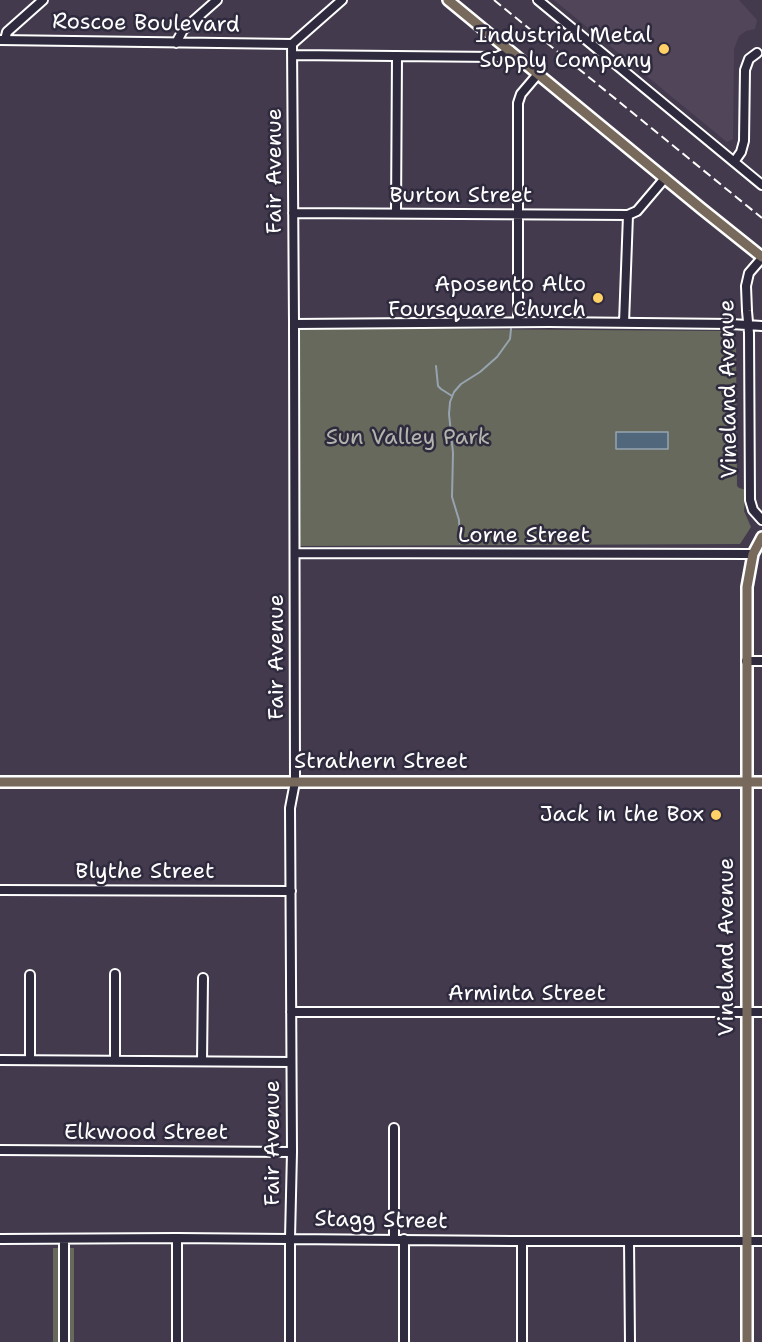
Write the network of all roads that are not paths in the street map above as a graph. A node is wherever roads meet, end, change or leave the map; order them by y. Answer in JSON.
{"nodes":[{"id":1,"x":43,"y":0,"type":"edge"},
{"id":2,"x":217,"y":0,"type":"edge"},
{"id":3,"x":342,"y":0,"type":"edge"},
{"id":4,"x":448,"y":0,"type":"edge"},
{"id":5,"x":538,"y":0,"type":"edge"},
{"id":6,"x":3,"y":40,"type":"edge"},
{"id":7,"x":176,"y":43,"type":"junction"},
{"id":8,"x":292,"y":44,"type":"junction"},
{"id":9,"x":510,"y":51,"type":"junction"},
{"id":10,"x":760,"y":54,"type":"edge"},
{"id":11,"x":292,"y":55,"type":"junction"},
{"id":12,"x":397,"y":56,"type":"junction"},
{"id":13,"x":538,"y":74,"type":"junction"},
{"id":14,"x":734,"y":162,"type":"junction"},
{"id":15,"x":665,"y":178,"type":"junction"},
{"id":16,"x":762,"y":185,"type":"edge"},
{"id":17,"x":293,"y":213,"type":"junction"},
{"id":18,"x":396,"y":213,"type":"junction"},
{"id":19,"x":518,"y":214,"type":"junction"},
{"id":20,"x":628,"y":215,"type":"junction"},
{"id":21,"x":762,"y":257,"type":"edge"},
{"id":22,"x":518,"y":322,"type":"junction"},
{"id":23,"x":624,"y":323,"type":"junction"},
{"id":24,"x":294,"y":324,"type":"junction"},
{"id":25,"x":748,"y":326,"type":"junction"},
{"id":26,"x":762,"y":326,"type":"edge"},
{"id":27,"x":762,"y":520,"type":"edge"},
{"id":28,"x":762,"y":537,"type":"edge"},
{"id":29,"x":295,"y":553,"type":"junction"},
{"id":30,"x":753,"y":554,"type":"junction"},
{"id":31,"x":746,"y":661,"type":"junction"},
{"id":32,"x":762,"y":661,"type":"edge"},
{"id":33,"x":0,"y":782,"type":"edge"},
{"id":34,"x":295,"y":782,"type":"junction"},
{"id":35,"x":746,"y":782,"type":"junction"},
{"id":36,"x":762,"y":782,"type":"edge"},
{"id":37,"x":0,"y":890,"type":"edge"},
{"id":38,"x":291,"y":891,"type":"junction"},
{"id":39,"x":115,"y":974,"type":"dead end"},
{"id":40,"x":30,"y":975,"type":"dead end"},
{"id":41,"x":203,"y":978,"type":"dead end"},
{"id":42,"x":291,"y":1012,"type":"junction"},
{"id":43,"x":747,"y":1012,"type":"junction"},
{"id":44,"x":762,"y":1012,"type":"edge"},
{"id":45,"x":0,"y":1060,"type":"edge"},
{"id":46,"x":30,"y":1060,"type":"junction"},
{"id":47,"x":115,"y":1060,"type":"junction"},
{"id":48,"x":202,"y":1061,"type":"junction"},
{"id":49,"x":291,"y":1062,"type":"junction"},
{"id":50,"x":394,"y":1128,"type":"dead end"},
{"id":51,"x":0,"y":1150,"type":"edge"},
{"id":52,"x":292,"y":1152,"type":"junction"},
{"id":53,"x":177,"y":1238,"type":"junction"},
{"id":54,"x":290,"y":1238,"type":"junction"},
{"id":55,"x":0,"y":1239,"type":"edge"},
{"id":56,"x":64,"y":1239,"type":"junction"},
{"id":57,"x":394,"y":1239,"type":"junction"},
{"id":58,"x":404,"y":1239,"type":"junction"},
{"id":59,"x":522,"y":1241,"type":"junction"},
{"id":60,"x":629,"y":1241,"type":"junction"},
{"id":61,"x":747,"y":1241,"type":"junction"},
{"id":62,"x":762,"y":1241,"type":"edge"},
{"id":63,"x":64,"y":1342,"type":"edge"},
{"id":64,"x":177,"y":1342,"type":"edge"},
{"id":65,"x":290,"y":1342,"type":"edge"},
{"id":66,"x":404,"y":1342,"type":"edge"},
{"id":67,"x":522,"y":1342,"type":"edge"},
{"id":68,"x":630,"y":1342,"type":"edge"},
{"id":69,"x":747,"y":1342,"type":"edge"}],
"edges":[{"from":1,"to":6,"type":"street"},
{"from":2,"to":7,"type":"street"},
{"from":3,"to":8,"type":"street"},
{"from":4,"to":9,"type":"main road"},
{"from":5,"to":14,"type":"street"},
{"from":6,"to":7,"type":"street","name":"Roscoe Boulevard"},
{"from":7,"to":8,"type":"street","name":"Roscoe Boulevard"},
{"from":8,"to":11,"type":"street","name":"Fair Avenue"},
{"from":9,"to":12,"type":"street"},
{"from":9,"to":13,"type":"main road"},
{"from":10,"to":14,"type":"street"},
{"from":11,"to":12,"type":"street"},
{"from":11,"to":17,"type":"street","name":"Fair Avenue"},
{"from":12,"to":18,"type":"street"},
{"from":13,"to":15,"type":"main road"},
{"from":13,"to":19,"type":"street"},
{"from":14,"to":16,"type":"street"},
{"from":15,"to":20,"type":"street"},
{"from":15,"to":21,"type":"main road"},
{"from":17,"to":18,"type":"street","name":"Burton Street"},
{"from":17,"to":24,"type":"street","name":"Fair Avenue"},
{"from":18,"to":19,"type":"street","name":"Burton Street"},
{"from":19,"to":20,"type":"street","name":"Burton Street"},
{"from":19,"to":22,"type":"street"},
{"from":20,"to":23,"type":"street"},
{"from":21,"to":25,"type":"street","name":"Vineland Avenue"},
{"from":22,"to":23,"type":"street"},
{"from":22,"to":24,"type":"street"},
{"from":23,"to":25,"type":"street"},
{"from":24,"to":29,"type":"street","name":"Fair Avenue"},
{"from":25,"to":26,"type":"street"},
{"from":25,"to":27,"type":"street","name":"Vineland Avenue"},
{"from":28,"to":30,"type":"main road","name":"Vineland Avenue"},
{"from":29,"to":30,"type":"street","name":"Lorne Street"},
{"from":29,"to":34,"type":"street","name":"Fair Avenue"},
{"from":30,"to":31,"type":"main road","name":"Vineland Avenue"},
{"from":31,"to":32,"type":"street"},
{"from":31,"to":35,"type":"main road","name":"Vineland Avenue"},
{"from":33,"to":34,"type":"main road","name":"Strathern Street"},
{"from":34,"to":35,"type":"main road","name":"Strathern Street"},
{"from":34,"to":38,"type":"street","name":"Fair Avenue"},
{"from":35,"to":36,"type":"main road","name":"Strathern Street"},
{"from":35,"to":43,"type":"main road","name":"Vineland Avenue"},
{"from":37,"to":38,"type":"street","name":"Blythe Street"},
{"from":38,"to":42,"type":"street","name":"Fair Avenue"},
{"from":39,"to":47,"type":"street"},
{"from":40,"to":46,"type":"street"},
{"from":41,"to":48,"type":"street"},
{"from":42,"to":43,"type":"street","name":"Arminta Street"},
{"from":42,"to":49,"type":"street","name":"Fair Avenue"},
{"from":43,"to":44,"type":"street","name":"Arminta Street"},
{"from":43,"to":61,"type":"main road","name":"Vineland Avenue"},
{"from":45,"to":46,"type":"street"},
{"from":46,"to":47,"type":"street"},
{"from":47,"to":48,"type":"street"},
{"from":48,"to":49,"type":"street"},
{"from":49,"to":52,"type":"street","name":"Fair Avenue"},
{"from":50,"to":57,"type":"street"},
{"from":51,"to":52,"type":"street","name":"Elkwood Street"},
{"from":52,"to":54,"type":"street","name":"Fair Avenue"},
{"from":53,"to":54,"type":"street","name":"Stagg Street"},
{"from":53,"to":56,"type":"street","name":"Stagg Street"},
{"from":53,"to":64,"type":"street"},
{"from":54,"to":57,"type":"street","name":"Stagg Street"},
{"from":54,"to":65,"type":"street","name":"Fair Avenue"},
{"from":55,"to":56,"type":"street","name":"Stagg Street"},
{"from":56,"to":63,"type":"street"},
{"from":57,"to":58,"type":"street","name":"Stagg Street"},
{"from":58,"to":59,"type":"street","name":"Stagg Street"},
{"from":58,"to":66,"type":"street"},
{"from":59,"to":60,"type":"street","name":"Stagg Street"},
{"from":59,"to":67,"type":"street"},
{"from":60,"to":61,"type":"street","name":"Stagg Street"},
{"from":60,"to":68,"type":"street"},
{"from":61,"to":62,"type":"street","name":"Stagg Street"},
{"from":61,"to":69,"type":"main road","name":"Vineland Avenue"}]}
